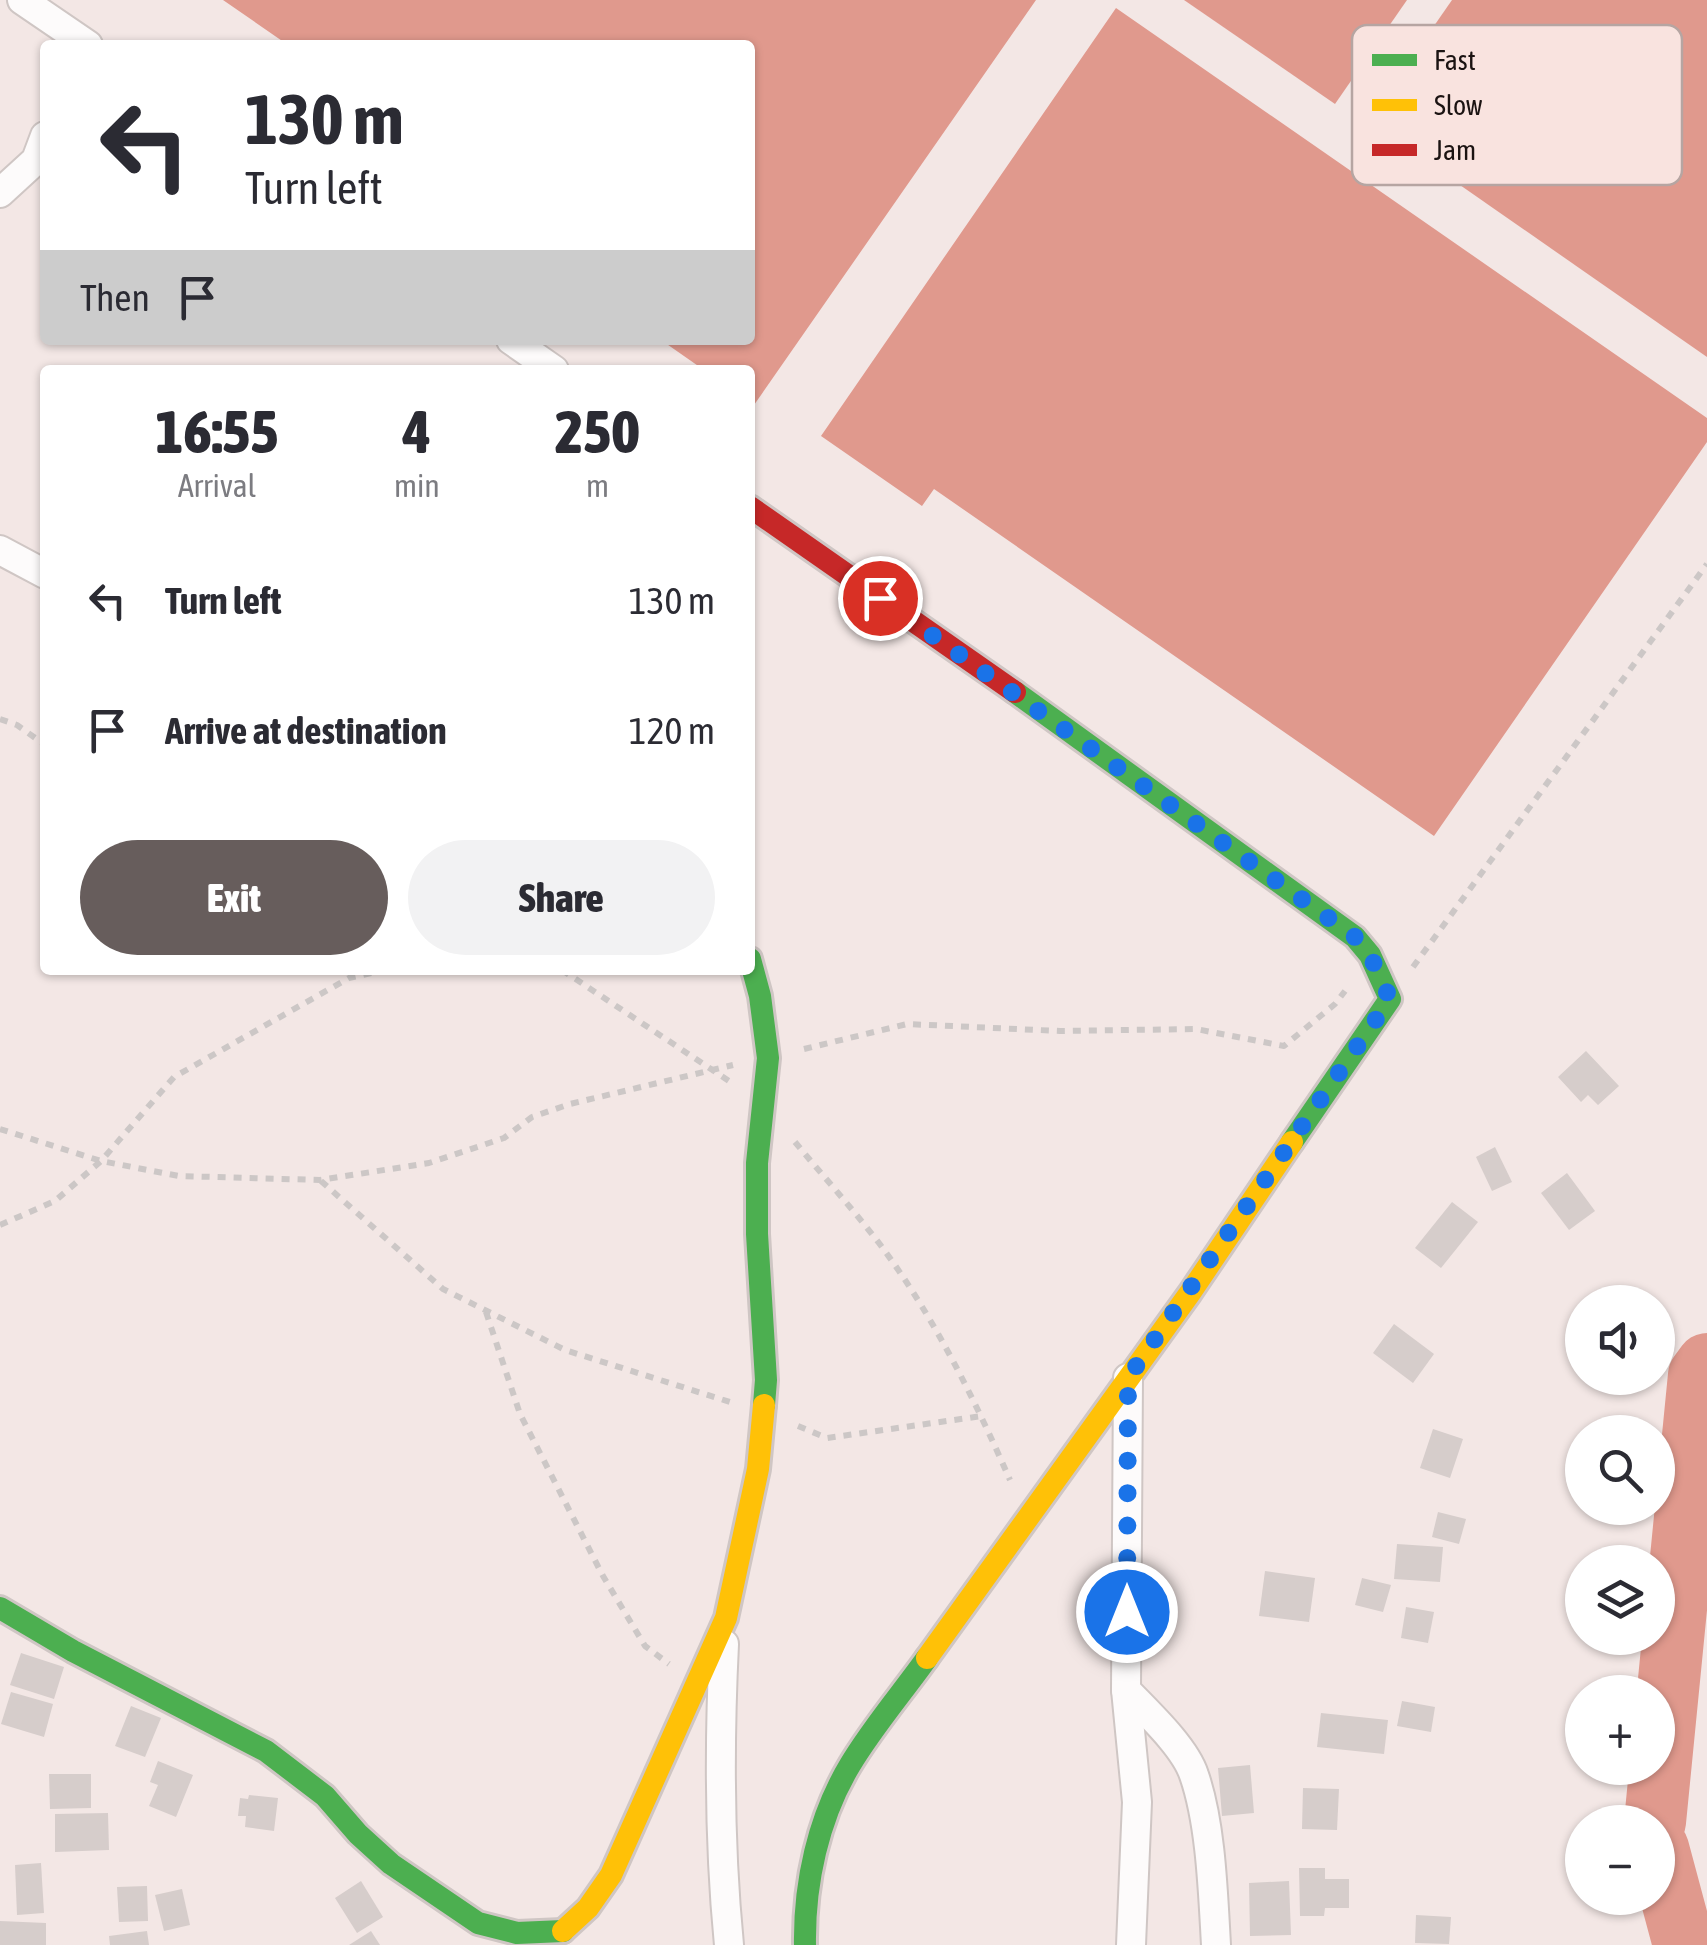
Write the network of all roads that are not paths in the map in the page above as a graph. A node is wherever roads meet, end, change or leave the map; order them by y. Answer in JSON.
{"nodes":[{"id":1,"x":22,"y":0,"type":"edge"},
{"id":2,"x":77,"y":40,"type":"edge"},
{"id":3,"x":40,"y":149,"type":"edge"},
{"id":4,"x":0,"y":193,"type":"edge"},
{"id":5,"x":517,"y":345,"type":"edge"},
{"id":6,"x":547,"y":365,"type":"edge"},
{"id":7,"x":755,"y":511,"type":"edge"},
{"id":8,"x":0,"y":550,"type":"edge"},
{"id":9,"x":40,"y":571,"type":"edge"},
{"id":10,"x":754,"y":975,"type":"edge"},
{"id":11,"x":1128,"y":1378,"type":"junction"},
{"id":12,"x":0,"y":1608,"type":"edge"},
{"id":13,"x":726,"y":1618,"type":"junction"},
{"id":14,"x":1126,"y":1690,"type":"junction"},
{"id":15,"x":572,"y":1938,"type":"edge"},
{"id":16,"x":730,"y":1945,"type":"edge"},
{"id":17,"x":806,"y":1945,"type":"edge"},
{"id":18,"x":1131,"y":1945,"type":"edge"},
{"id":19,"x":1216,"y":1945,"type":"edge"}],
"edges":[{"from":1,"to":2,"type":"street"},
{"from":3,"to":4,"type":"street"},
{"from":5,"to":6,"type":"street"},
{"from":7,"to":11,"type":"street"},
{"from":8,"to":9,"type":"street"},
{"from":10,"to":13,"type":"street"},
{"from":11,"to":14,"type":"street"},
{"from":11,"to":17,"type":"street"},
{"from":12,"to":15,"type":"street"},
{"from":13,"to":15,"type":"street"},
{"from":13,"to":16,"type":"street"},
{"from":14,"to":18,"type":"street"},
{"from":14,"to":19,"type":"street"}]}
